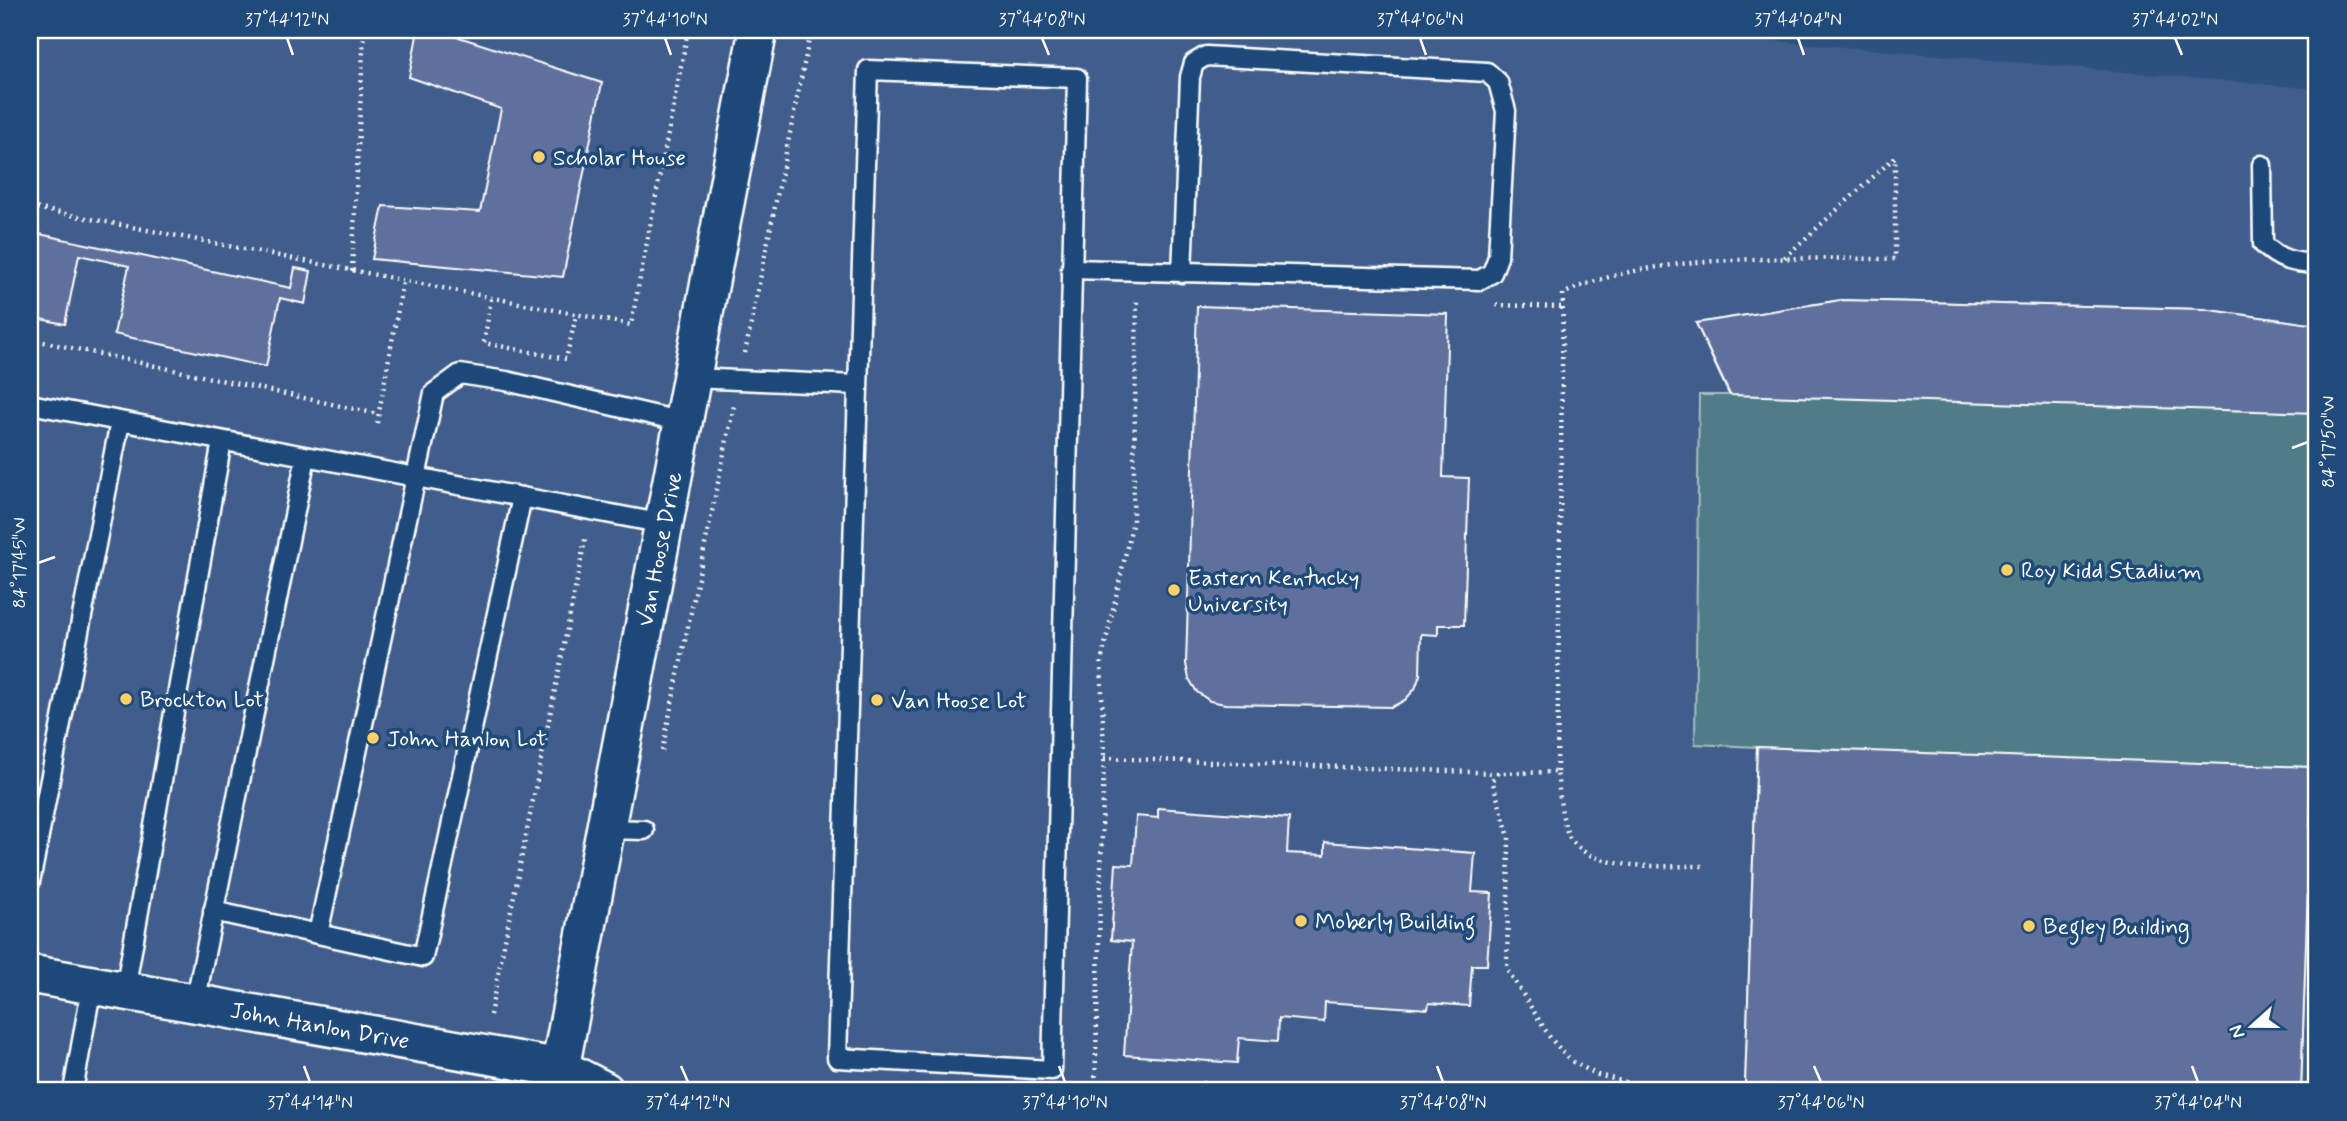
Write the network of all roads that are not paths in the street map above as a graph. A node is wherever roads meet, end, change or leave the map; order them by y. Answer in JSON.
{"nodes":[{"id":1,"x":758,"y":30,"type":"edge"},
{"id":2,"x":2262,"y":165,"type":"dead end"},
{"id":3,"x":2317,"y":264,"type":"edge"},
{"id":4,"x":1071,"y":269,"type":"junction"},
{"id":5,"x":1182,"y":272,"type":"junction"},
{"id":6,"x":692,"y":378,"type":"junction"},
{"id":7,"x":857,"y":384,"type":"junction"},
{"id":8,"x":30,"y":404,"type":"edge"},
{"id":9,"x":120,"y":422,"type":"junction"},
{"id":10,"x":683,"y":422,"type":"junction"},
{"id":11,"x":222,"y":441,"type":"junction"},
{"id":12,"x":306,"y":457,"type":"junction"},
{"id":13,"x":416,"y":478,"type":"junction"},
{"id":14,"x":522,"y":497,"type":"junction"},
{"id":15,"x":664,"y":524,"type":"junction"},
{"id":16,"x":606,"y":829,"type":"junction"},
{"id":17,"x":644,"y":830,"type":"dead end"},
{"id":18,"x":30,"y":882,"type":"edge"},
{"id":19,"x":213,"y":911,"type":"junction"},
{"id":20,"x":318,"y":934,"type":"junction"},
{"id":21,"x":30,"y":974,"type":"edge"},
{"id":22,"x":108,"y":987,"type":"junction"},
{"id":23,"x":195,"y":1003,"type":"junction"},
{"id":24,"x":560,"y":1068,"type":"junction"},
{"id":25,"x":73,"y":1091,"type":"edge"},
{"id":26,"x":605,"y":1091,"type":"edge"}],
"edges":[{"from":1,"to":6,"type":"street","name":"Van Hoose Drive"},
{"from":2,"to":3,"type":"lane"},
{"from":4,"to":5,"type":"lane"},
{"from":4,"to":7,"type":"lane"},
{"from":4,"to":7,"type":"lane"},
{"from":5,"to":5,"type":"lane"},
{"from":6,"to":7,"type":"lane"},
{"from":6,"to":10,"type":"street","name":"Van Hoose Drive"},
{"from":8,"to":9,"type":"lane"},
{"from":9,"to":11,"type":"lane"},
{"from":9,"to":18,"type":"lane"},
{"from":10,"to":13,"type":"lane"},
{"from":10,"to":15,"type":"street","name":"Van Hoose Drive"},
{"from":11,"to":12,"type":"lane"},
{"from":11,"to":22,"type":"lane"},
{"from":12,"to":13,"type":"lane"},
{"from":12,"to":19,"type":"lane"},
{"from":13,"to":14,"type":"lane"},
{"from":13,"to":20,"type":"lane"},
{"from":14,"to":15,"type":"lane"},
{"from":14,"to":20,"type":"lane"},
{"from":15,"to":16,"type":"street","name":"Van Hoose Drive"},
{"from":16,"to":17,"type":"lane"},
{"from":16,"to":24,"type":"street","name":"Van Hoose Drive"},
{"from":19,"to":20,"type":"lane"},
{"from":19,"to":23,"type":"lane"},
{"from":21,"to":22,"type":"street","name":"John Hanlon Drive"},
{"from":22,"to":23,"type":"street","name":"John Hanlon Drive"},
{"from":22,"to":25,"type":"lane"},
{"from":23,"to":24,"type":"street","name":"John Hanlon Drive"},
{"from":24,"to":26,"type":"street","name":"John Hanlon Drive"}]}
